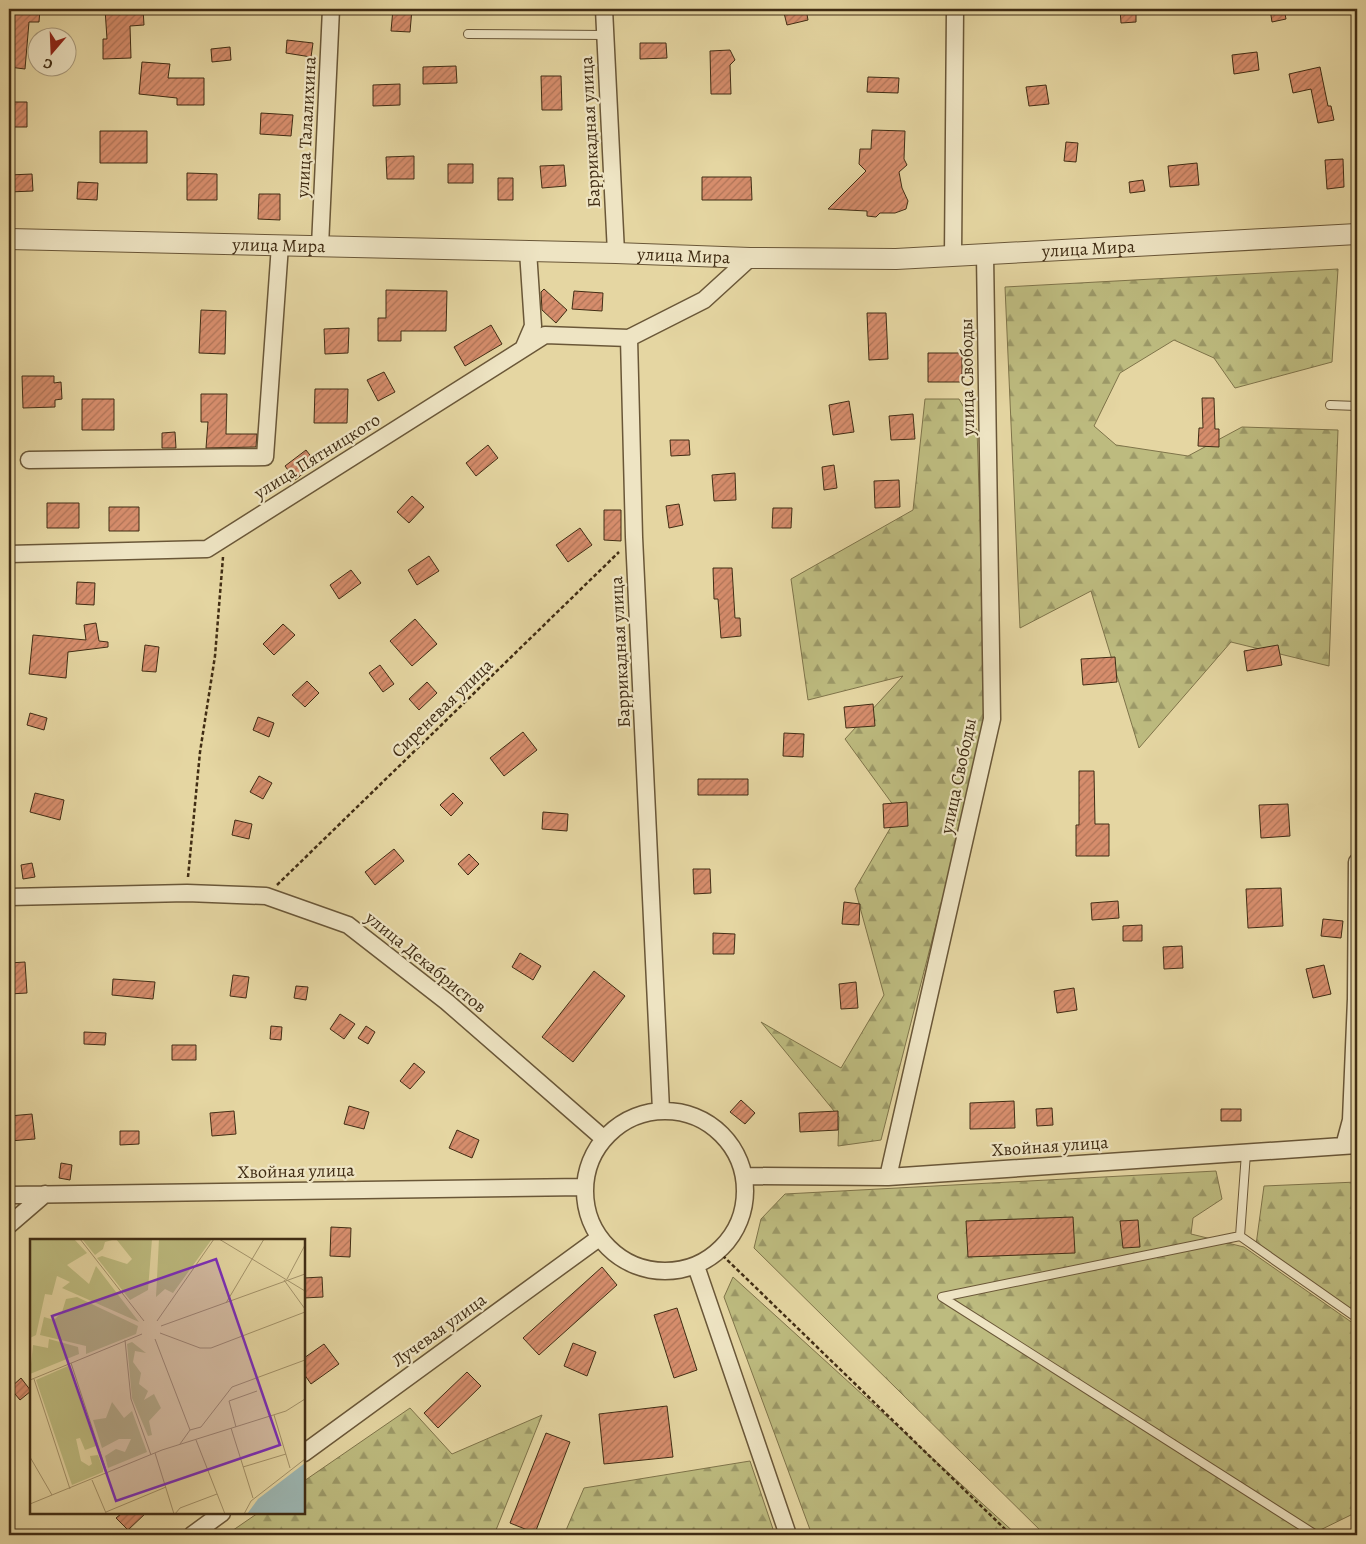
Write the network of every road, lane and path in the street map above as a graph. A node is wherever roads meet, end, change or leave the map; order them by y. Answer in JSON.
{"nodes":[{"id":1,"x":331,"y":9,"type":"edge"},
{"id":2,"x":604,"y":9,"type":"edge"},
{"id":3,"x":956,"y":9,"type":"edge"},
{"id":4,"x":468,"y":34,"type":"dead end"},
{"id":5,"x":605,"y":35,"type":"junction"},
{"id":6,"x":1357,"y":234,"type":"edge"},
{"id":7,"x":9,"y":239,"type":"edge"},
{"id":8,"x":280,"y":245,"type":"junction"},
{"id":9,"x":320,"y":246,"type":"junction"},
{"id":10,"x":528,"y":251,"type":"junction"},
{"id":11,"x":616,"y":253,"type":"junction"},
{"id":12,"x":985,"y":255,"type":"junction"},
{"id":13,"x":953,"y":256,"type":"junction"},
{"id":14,"x":750,"y":258,"type":"junction"},
{"id":15,"x":629,"y":338,"type":"junction"},
{"id":16,"x":524,"y":347,"type":"junction"},
{"id":17,"x":1330,"y":405,"type":"dead end"},
{"id":18,"x":1357,"y":406,"type":"edge"},
{"id":19,"x":29,"y":460,"type":"dead end"},
{"id":20,"x":634,"y":537,"type":"junction"},
{"id":21,"x":224,"y":538,"type":"junction"},
{"id":22,"x":9,"y":554,"type":"edge"},
{"id":23,"x":1357,"y":862,"type":"edge"},
{"id":24,"x":187,"y":893,"type":"junction"},
{"id":25,"x":266,"y":896,"type":"junction"},
{"id":26,"x":9,"y":897,"type":"edge"},
{"id":27,"x":661,"y":1110,"type":"junction"},
{"id":28,"x":603,"y":1138,"type":"junction"},
{"id":29,"x":1350,"y":1146,"type":"edge"},
{"id":30,"x":1246,"y":1153,"type":"junction"},
{"id":31,"x":745,"y":1176,"type":"junction"},
{"id":32,"x":888,"y":1177,"type":"junction"},
{"id":33,"x":584,"y":1187,"type":"junction"},
{"id":34,"x":45,"y":1194,"type":"junction"},
{"id":35,"x":9,"y":1195,"type":"edge"},
{"id":36,"x":9,"y":1224,"type":"edge"},
{"id":37,"x":1240,"y":1236,"type":"junction"},
{"id":38,"x":599,"y":1238,"type":"junction"},
{"id":39,"x":718,"y":1251,"type":"junction"},
{"id":40,"x":696,"y":1266,"type":"junction"},
{"id":41,"x":1357,"y":1318,"type":"edge"},
{"id":42,"x":305,"y":1452,"type":"edge"},
{"id":43,"x":221,"y":1514,"type":"edge"},
{"id":44,"x":192,"y":1535,"type":"edge"},
{"id":45,"x":788,"y":1535,"type":"edge"},
{"id":46,"x":1011,"y":1535,"type":"edge"},
{"id":47,"x":1316,"y":1535,"type":"edge"}],
"edges":[{"from":1,"to":9,"type":"street","name":"улица Талалихина"},
{"from":2,"to":5,"type":"street","name":"Баррикадная улица"},
{"from":3,"to":13,"type":"street"},
{"from":4,"to":5,"type":"lane"},
{"from":5,"to":11,"type":"street","name":"Баррикадная улица"},
{"from":6,"to":12,"type":"street","name":"улица Мира"},
{"from":7,"to":8,"type":"street","name":"улица Мира"},
{"from":8,"to":9,"type":"street","name":"улица Мира"},
{"from":8,"to":19,"type":"street"},
{"from":9,"to":10,"type":"street","name":"улица Мира"},
{"from":10,"to":11,"type":"street","name":"улица Мира"},
{"from":10,"to":16,"type":"street"},
{"from":11,"to":14,"type":"street","name":"улица Мира"},
{"from":12,"to":13,"type":"street","name":"улица Мира"},
{"from":12,"to":32,"type":"street","name":"улица Свободы"},
{"from":13,"to":14,"type":"street","name":"улица Мира"},
{"from":14,"to":15,"type":"street"},
{"from":15,"to":16,"type":"street","name":"улица Пятницкого"},
{"from":15,"to":20,"type":"street","name":"Баррикадная улица"},
{"from":16,"to":21,"type":"street","name":"улица Пятницкого"},
{"from":17,"to":18,"type":"lane"},
{"from":20,"to":25,"type":"path","name":"Сиреневая улица"},
{"from":20,"to":27,"type":"street","name":"Баррикадная улица"},
{"from":21,"to":22,"type":"street","name":"улица Пятницкого"},
{"from":21,"to":24,"type":"path"},
{"from":23,"to":29,"type":"street"},
{"from":24,"to":25,"type":"street","name":"улица Декабристов"},
{"from":24,"to":26,"type":"street","name":"улица Декабристов"},
{"from":25,"to":28,"type":"street","name":"улица Декабристов"},
{"from":27,"to":28,"type":"street"},
{"from":27,"to":31,"type":"street"},
{"from":28,"to":33,"type":"street"},
{"from":29,"to":30,"type":"street","name":"Хвойная улица"},
{"from":30,"to":32,"type":"street","name":"Хвойная улица"},
{"from":30,"to":37,"type":"lane"},
{"from":31,"to":32,"type":"street","name":"Хвойная улица"},
{"from":31,"to":39,"type":"street"},
{"from":33,"to":34,"type":"street","name":"Хвойная улица"},
{"from":33,"to":38,"type":"street"},
{"from":34,"to":35,"type":"street","name":"Хвойная улица"},
{"from":34,"to":36,"type":"street"},
{"from":37,"to":41,"type":"lane"},
{"from":37,"to":47,"type":"lane"},
{"from":38,"to":40,"type":"street"},
{"from":38,"to":42,"type":"street","name":"Лучевая улица"},
{"from":39,"to":40,"type":"street"},
{"from":39,"to":46,"type":"path"},
{"from":40,"to":45,"type":"street"},
{"from":43,"to":44,"type":"street"}]}
